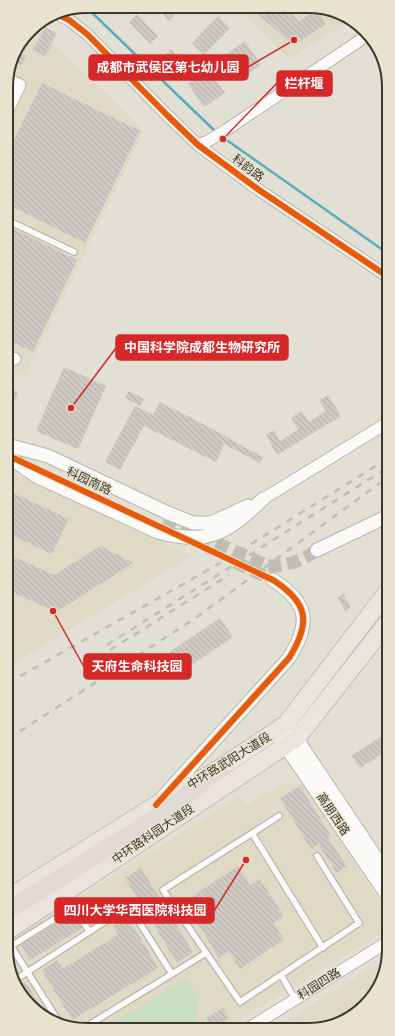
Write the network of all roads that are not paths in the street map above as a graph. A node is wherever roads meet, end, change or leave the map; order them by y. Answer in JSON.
{"nodes":[{"id":1,"x":64,"y":17,"type":"edge"},
{"id":2,"x":363,"y":38,"type":"edge"},
{"id":3,"x":13,"y":82,"type":"edge"},
{"id":4,"x":13,"y":100,"type":"edge"},
{"id":5,"x":203,"y":143,"type":"junction"},
{"id":6,"x":13,"y":223,"type":"edge"},
{"id":7,"x":74,"y":252,"type":"dead end"},
{"id":8,"x":382,"y":273,"type":"edge"},
{"id":9,"x":382,"y":426,"type":"edge"},
{"id":10,"x":13,"y":448,"type":"edge"},
{"id":11,"x":13,"y":459,"type":"edge"},
{"id":12,"x":263,"y":499,"type":"junction"},
{"id":13,"x":382,"y":519,"type":"edge"},
{"id":14,"x":163,"y":523,"type":"junction"},
{"id":15,"x":317,"y":550,"type":"tunnel mouth"},
{"id":16,"x":273,"y":580,"type":"tunnel mouth"},
{"id":17,"x":382,"y":599,"type":"edge"},
{"id":18,"x":382,"y":629,"type":"edge"},
{"id":19,"x":286,"y":735,"type":"junction"},
{"id":20,"x":219,"y":769,"type":"joint"},
{"id":21,"x":162,"y":807,"type":"junction"},
{"id":22,"x":279,"y":816,"type":"dead end"},
{"id":23,"x":252,"y":833,"type":"junction"},
{"id":24,"x":316,"y":856,"type":"dead end"},
{"id":25,"x":382,"y":867,"type":"edge"},
{"id":26,"x":382,"y":887,"type":"edge"},
{"id":27,"x":13,"y":895,"type":"edge"},
{"id":28,"x":13,"y":907,"type":"edge"},
{"id":29,"x":13,"y":927,"type":"edge"},
{"id":30,"x":89,"y":931,"type":"junction"},
{"id":31,"x":13,"y":945,"type":"edge"},
{"id":32,"x":382,"y":945,"type":"edge"},
{"id":33,"x":323,"y":948,"type":"junction"},
{"id":34,"x":13,"y":949,"type":"edge"},
{"id":35,"x":206,"y":953,"type":"junction"},
{"id":36,"x":27,"y":972,"type":"junction"},
{"id":37,"x":172,"y":974,"type":"junction"},
{"id":38,"x":281,"y":975,"type":"junction"},
{"id":39,"x":19,"y":977,"type":"edge"},
{"id":40,"x":296,"y":999,"type":"junction"},
{"id":41,"x":55,"y":1015,"type":"edge"},
{"id":42,"x":92,"y":1023,"type":"edge"},
{"id":43,"x":257,"y":1023,"type":"edge"}],
"edges":[{"from":1,"to":5,"type":"street","name":"科韵路"},
{"from":2,"to":5,"type":"street"},
{"from":3,"to":4,"type":"street"},
{"from":5,"to":8,"type":"street","name":"科韵路"},
{"from":6,"to":7,"type":"lane"},
{"from":9,"to":12,"type":"street"},
{"from":10,"to":14,"type":"street","name":"科园南路"},
{"from":11,"to":14,"type":"street","name":"科园南路"},
{"from":12,"to":14,"type":"street"},
{"from":12,"to":14,"type":"street"},
{"from":13,"to":15,"type":"street"},
{"from":16,"to":21,"type":"street"},
{"from":17,"to":19,"type":"main road","name":"中环路武阳大道段"},
{"from":18,"to":19,"type":"main road","name":"中环路武阳大道段"},
{"from":19,"to":20,"type":"main road","name":"中环路武阳大道段"},
{"from":19,"to":25,"type":"street","name":"高朋西路"},
{"from":19,"to":26,"type":"street","name":"高朋西路"},
{"from":19,"to":29,"type":"main road","name":"中环路科园大道段"},
{"from":20,"to":21,"type":"highway"},
{"from":21,"to":27,"type":"main road"},
{"from":21,"to":28,"type":"highway"},
{"from":22,"to":23,"type":"lane"},
{"from":23,"to":33,"type":"lane"},
{"from":23,"to":35,"type":"lane"},
{"from":24,"to":33,"type":"lane"},
{"from":30,"to":31,"type":"lane"},
{"from":30,"to":36,"type":"lane"},
{"from":30,"to":37,"type":"lane"},
{"from":32,"to":40,"type":"street","name":"科园四路"},
{"from":33,"to":38,"type":"lane"},
{"from":34,"to":36,"type":"lane"},
{"from":35,"to":37,"type":"lane"},
{"from":35,"to":38,"type":"lane"},
{"from":36,"to":39,"type":"lane"},
{"from":36,"to":41,"type":"lane"},
{"from":37,"to":42,"type":"lane"},
{"from":38,"to":40,"type":"lane"},
{"from":40,"to":43,"type":"street","name":"科园四路"}]}
